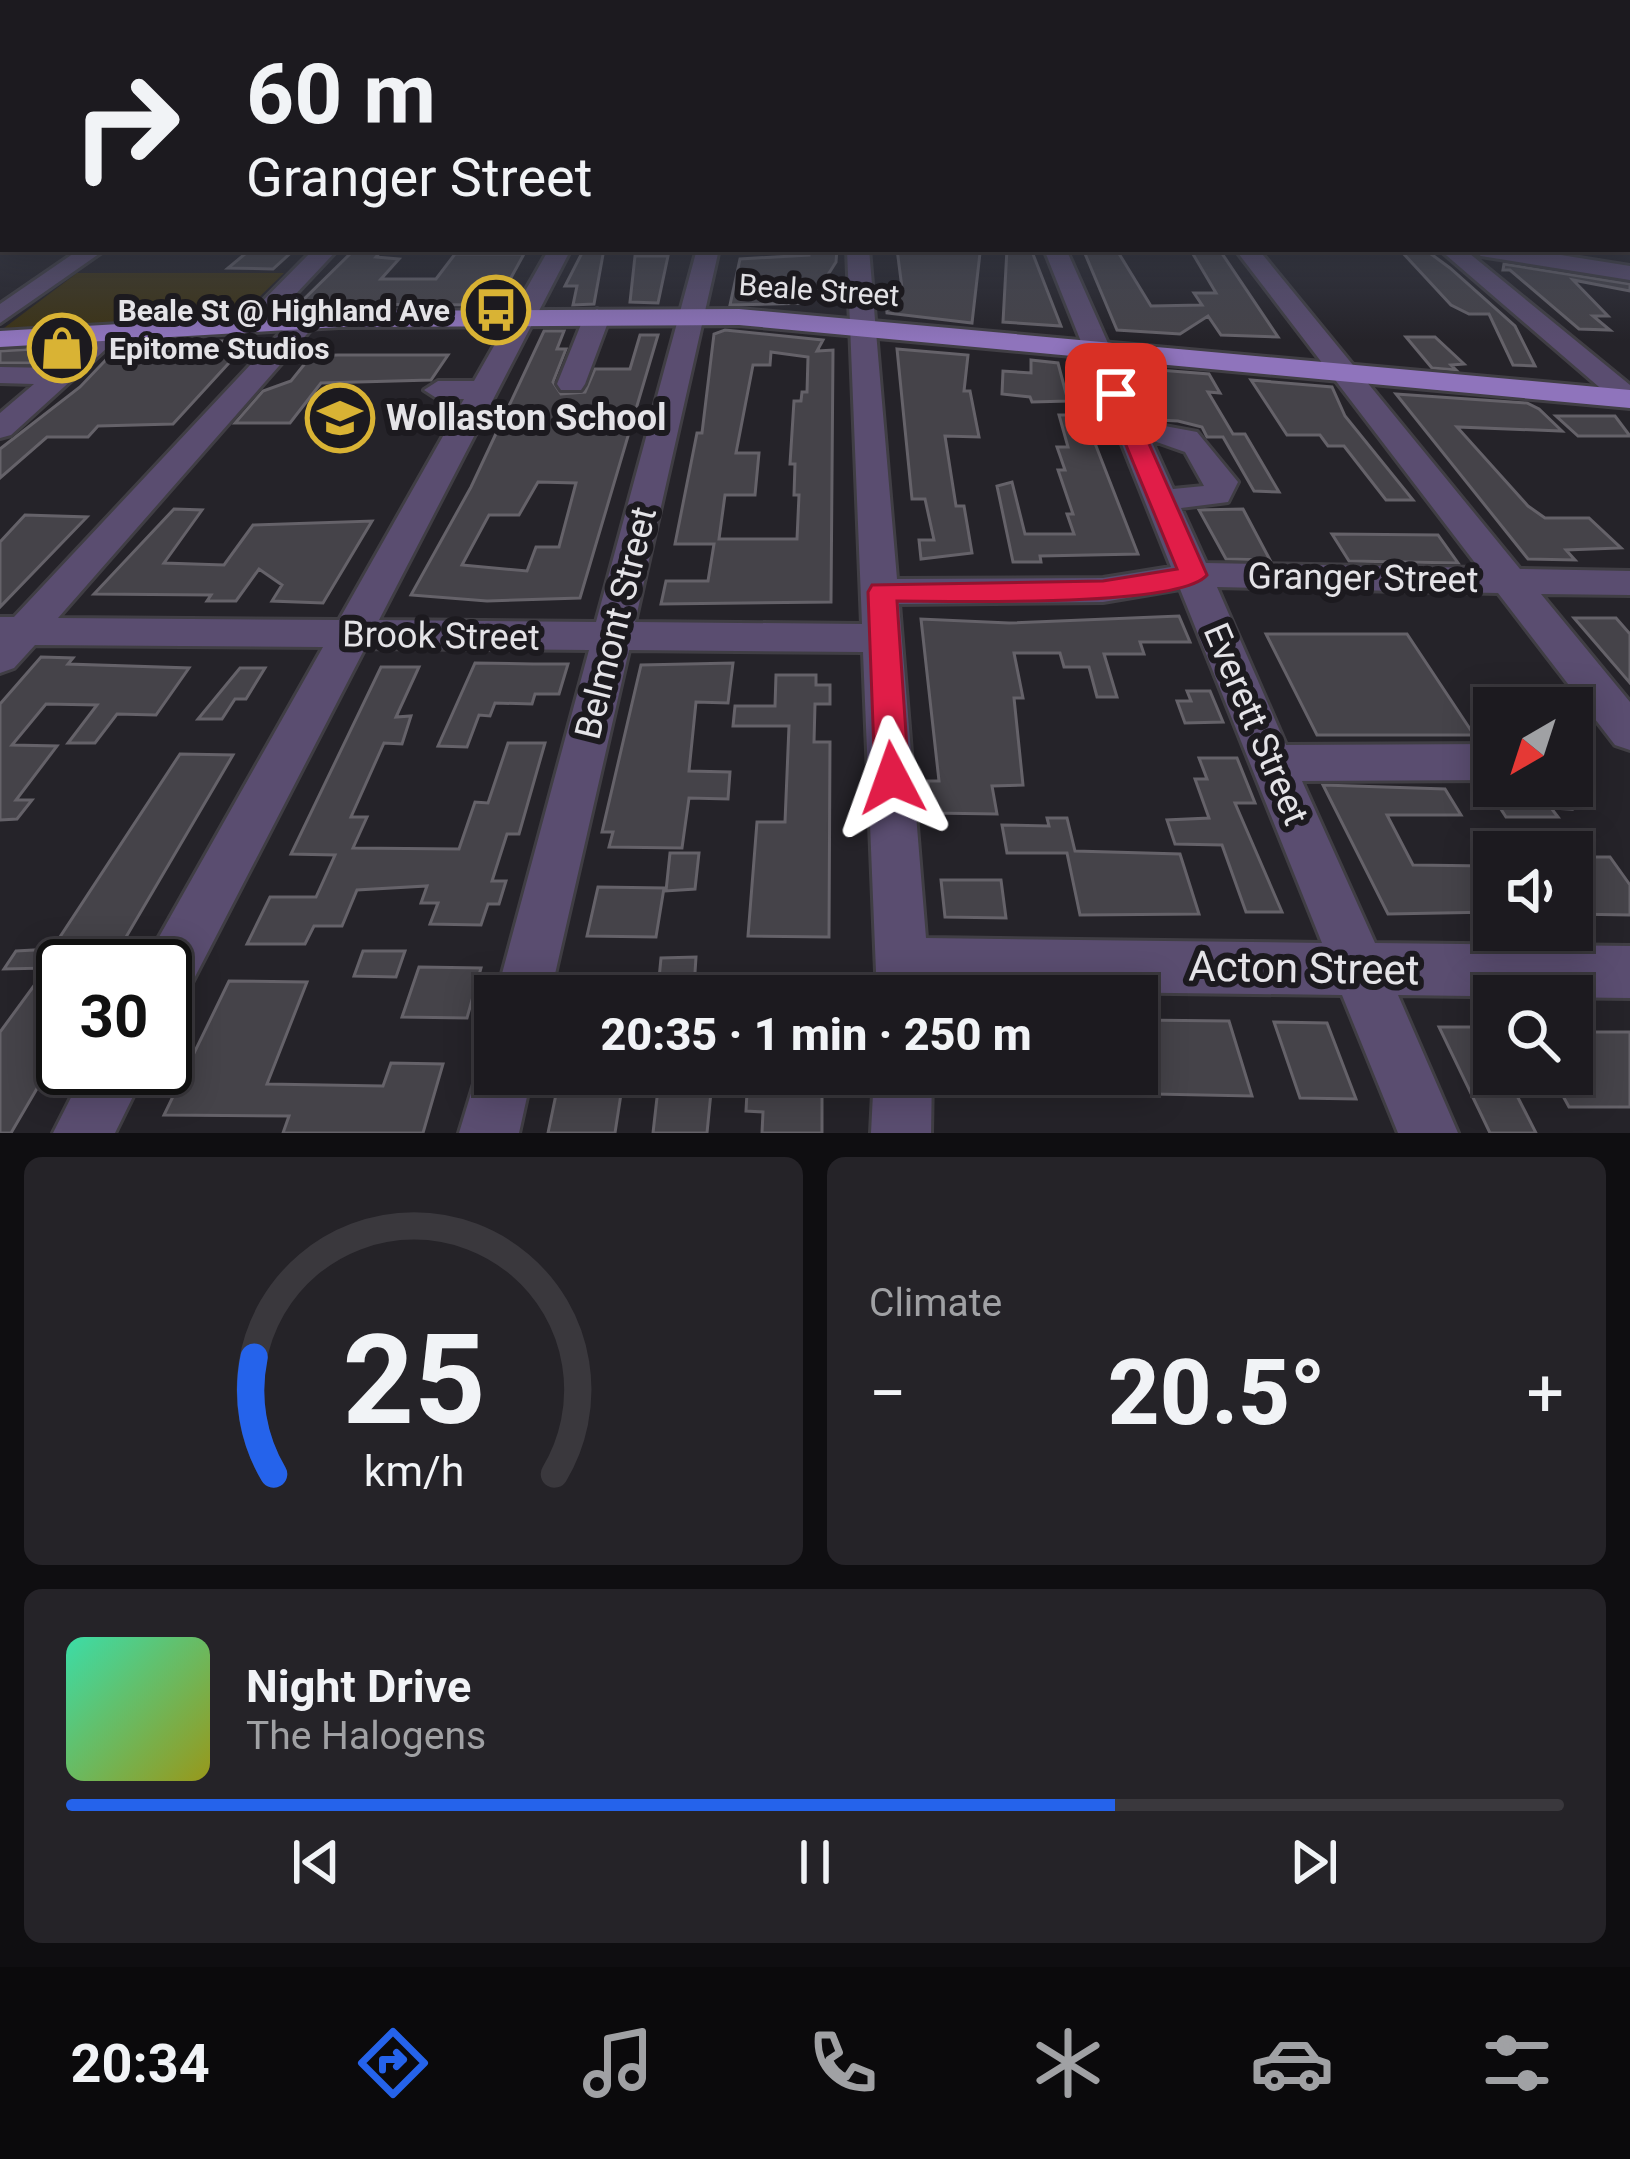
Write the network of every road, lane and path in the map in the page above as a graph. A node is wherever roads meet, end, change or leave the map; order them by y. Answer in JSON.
{"nodes":[{"id":1,"x":91,"y":252,"type":"edge"},
{"id":2,"x":325,"y":252,"type":"edge"},
{"id":3,"x":558,"y":252,"type":"edge"},
{"id":4,"x":707,"y":252,"type":"edge"},
{"id":5,"x":858,"y":252,"type":"edge"},
{"id":6,"x":1056,"y":252,"type":"edge"},
{"id":7,"x":1248,"y":252,"type":"edge"},
{"id":8,"x":1454,"y":252,"type":"edge"},
{"id":9,"x":1500,"y":252,"type":"edge"},
{"id":10,"x":1630,"y":273,"type":"edge"},
{"id":11,"x":0,"y":315,"type":"edge"},
{"id":12,"x":689,"y":316,"type":"junction"},
{"id":13,"x":523,"y":317,"type":"junction"},
{"id":14,"x":597,"y":317,"type":"junction"},
{"id":15,"x":304,"y":321,"type":"junction"},
{"id":16,"x":254,"y":324,"type":"junction"},
{"id":17,"x":863,"y":326,"type":"junction"},
{"id":18,"x":109,"y":333,"type":"junction"},
{"id":19,"x":0,"y":339,"type":"edge"},
{"id":20,"x":1096,"y":346,"type":"junction"},
{"id":21,"x":1341,"y":370,"type":"junction"},
{"id":22,"x":0,"y":375,"type":"edge"},
{"id":23,"x":60,"y":376,"type":"junction"},
{"id":24,"x":571,"y":383,"type":"dead end"},
{"id":25,"x":438,"y":390,"type":"dead end"},
{"id":26,"x":483,"y":390,"type":"junction"},
{"id":27,"x":1630,"y":399,"type":"edge"},
{"id":28,"x":0,"y":428,"type":"edge"},
{"id":29,"x":1131,"y":431,"type":"junction"},
{"id":30,"x":1162,"y":500,"type":"junction"},
{"id":31,"x":1194,"y":575,"type":"junction"},
{"id":32,"x":1507,"y":580,"type":"junction"},
{"id":33,"x":1630,"y":583,"type":"edge"},
{"id":34,"x":882,"y":615,"type":"junction"},
{"id":35,"x":348,"y":634,"type":"junction"},
{"id":36,"x":613,"y":638,"type":"junction"},
{"id":37,"x":8,"y":640,"type":"edge"},
{"id":38,"x":1630,"y":733,"type":"edge"},
{"id":39,"x":1473,"y":762,"type":"edge"},
{"id":40,"x":1273,"y":763,"type":"junction"},
{"id":41,"x":186,"y":939,"type":"edge"},
{"id":42,"x":1359,"y":968,"type":"junction"},
{"id":43,"x":1630,"y":972,"type":"edge"},
{"id":44,"x":528,"y":975,"type":"edge"},
{"id":45,"x":905,"y":975,"type":"edge"},
{"id":46,"x":1094,"y":975,"type":"edge"},
{"id":47,"x":103,"y":1095,"type":"edge"},
{"id":48,"x":498,"y":1095,"type":"edge"},
{"id":49,"x":902,"y":1095,"type":"edge"},
{"id":50,"x":83,"y":1133,"type":"edge"},
{"id":51,"x":488,"y":1133,"type":"edge"},
{"id":52,"x":901,"y":1133,"type":"edge"},
{"id":53,"x":1428,"y":1133,"type":"edge"}],
"edges":[{"from":1,"to":11,"type":"street"},
{"from":2,"to":16,"type":"street"},
{"from":3,"to":13,"type":"street"},
{"from":4,"to":12,"type":"street","name":"Belmont Street"},
{"from":5,"to":17,"type":"street"},
{"from":6,"to":20,"type":"street","name":"Everett Street"},
{"from":7,"to":21,"type":"street"},
{"from":8,"to":27,"type":"street"},
{"from":9,"to":10,"type":"street"},
{"from":12,"to":14,"type":"main road","name":"Beale Street"},
{"from":12,"to":17,"type":"main road","name":"Beale Street"},
{"from":12,"to":36,"type":"street","name":"Belmont Street"},
{"from":13,"to":14,"type":"main road","name":"Beale Street"},
{"from":13,"to":15,"type":"main road","name":"Beale Street"},
{"from":13,"to":26,"type":"street"},
{"from":14,"to":24,"type":"street"},
{"from":15,"to":16,"type":"main road","name":"Beale Street"},
{"from":15,"to":37,"type":"street"},
{"from":16,"to":18,"type":"main road","name":"Beale Street"},
{"from":17,"to":20,"type":"main road","name":"Beale Street"},
{"from":17,"to":34,"type":"street"},
{"from":18,"to":19,"type":"main road","name":"Beale Street"},
{"from":18,"to":23,"type":"street"},
{"from":20,"to":21,"type":"main road","name":"Beale Street"},
{"from":20,"to":29,"type":"street","name":"Everett Street"},
{"from":21,"to":27,"type":"main road","name":"Beale Street"},
{"from":21,"to":32,"type":"street"},
{"from":22,"to":23,"type":"street"},
{"from":23,"to":28,"type":"street"},
{"from":25,"to":26,"type":"street"},
{"from":26,"to":35,"type":"street"},
{"from":29,"to":30,"type":"street","name":"Everett Street"},
{"from":29,"to":30,"type":"street"},
{"from":30,"to":31,"type":"street","name":"Everett Street"},
{"from":31,"to":32,"type":"street","name":"Granger Street"},
{"from":31,"to":34,"type":"street","name":"Granger Street"},
{"from":31,"to":40,"type":"street","name":"Everett Street"},
{"from":32,"to":33,"type":"street","name":"Granger Street"},
{"from":32,"to":38,"type":"street"},
{"from":34,"to":36,"type":"street","name":"Brook Street"},
{"from":34,"to":45,"type":"street"},
{"from":35,"to":36,"type":"street","name":"Brook Street"},
{"from":35,"to":37,"type":"street","name":"Brook Street"},
{"from":35,"to":41,"type":"street"},
{"from":36,"to":44,"type":"street","name":"Belmont Street"},
{"from":39,"to":40,"type":"street"},
{"from":40,"to":42,"type":"street","name":"Everett Street"},
{"from":42,"to":43,"type":"street","name":"Acton Street"},
{"from":42,"to":46,"type":"street","name":"Acton Street"},
{"from":42,"to":53,"type":"street","name":"Everett Street"},
{"from":47,"to":50,"type":"street"},
{"from":48,"to":51,"type":"street"},
{"from":49,"to":52,"type":"street"}]}
